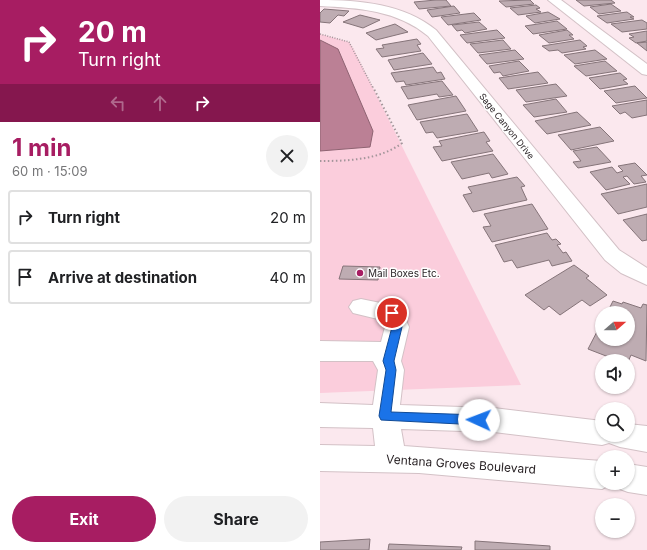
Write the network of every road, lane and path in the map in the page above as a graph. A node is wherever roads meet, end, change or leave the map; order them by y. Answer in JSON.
{"nodes":[{"id":1,"x":554,"y":0,"type":"edge"},
{"id":2,"x":354,"y":2,"type":"edge"},
{"id":3,"x":320,"y":3,"type":"edge"},
{"id":4,"x":320,"y":34,"type":"edge"},
{"id":5,"x":647,"y":71,"type":"edge"},
{"id":6,"x":320,"y":161,"type":"edge"},
{"id":7,"x":647,"y":277,"type":"edge"},
{"id":8,"x":361,"y":307,"type":"dead end"},
{"id":9,"x":320,"y":351,"type":"edge"},
{"id":10,"x":388,"y":361,"type":"junction"},
{"id":11,"x":320,"y":415,"type":"edge"},
{"id":12,"x":385,"y":416,"type":"junction"},
{"id":13,"x":595,"y":432,"type":"edge"},
{"id":14,"x":635,"y":437,"type":"edge"},
{"id":15,"x":647,"y":439,"type":"edge"},
{"id":16,"x":320,"y":458,"type":"edge"},
{"id":17,"x":391,"y":459,"type":"junction"},
{"id":18,"x":595,"y":475,"type":"edge"},
{"id":19,"x":635,"y":479,"type":"edge"},
{"id":20,"x":647,"y":481,"type":"edge"}],
"edges":[{"from":1,"to":5,"type":"street"},
{"from":2,"to":3,"type":"street","name":"Sage Canyon Drive"},
{"from":2,"to":7,"type":"street","name":"Sage Canyon Drive"},
{"from":4,"to":6,"type":"path"},
{"from":8,"to":10,"type":"street"},
{"from":9,"to":10,"type":"street"},
{"from":10,"to":12,"type":"street"},
{"from":11,"to":12,"type":"street"},
{"from":12,"to":13,"type":"street"},
{"from":12,"to":17,"type":"street"},
{"from":14,"to":15,"type":"street"},
{"from":16,"to":17,"type":"street","name":"Ventana Groves Boulevard"},
{"from":17,"to":18,"type":"street","name":"Ventana Groves Boulevard"},
{"from":19,"to":20,"type":"street"}]}
